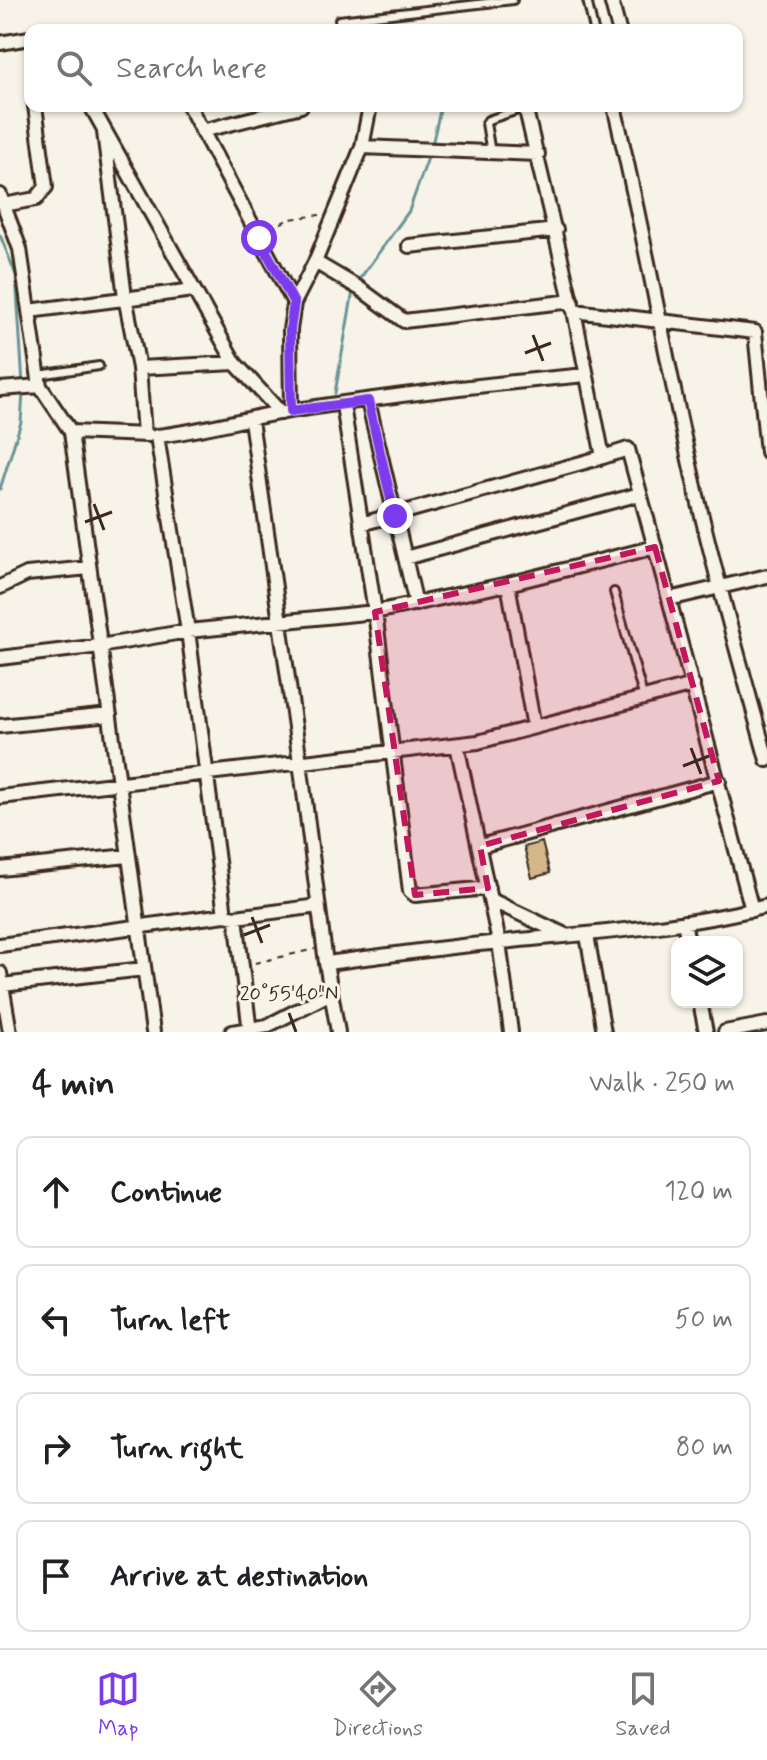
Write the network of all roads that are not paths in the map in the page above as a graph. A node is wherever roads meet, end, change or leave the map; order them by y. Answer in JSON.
{"nodes":[{"id":1,"x":513,"y":0,"type":"edge"},
{"id":2,"x":587,"y":0,"type":"edge"},
{"id":3,"x":611,"y":0,"type":"edge"},
{"id":4,"x":339,"y":20,"type":"dead end"},
{"id":5,"x":593,"y":24,"type":"edge"},
{"id":6,"x":617,"y":24,"type":"edge"},
{"id":7,"x":24,"y":39,"type":"edge"},
{"id":8,"x":0,"y":43,"type":"edge"},
{"id":9,"x":36,"y":112,"type":"edge"},
{"id":10,"x":95,"y":112,"type":"edge"},
{"id":11,"x":192,"y":112,"type":"edge"},
{"id":12,"x":277,"y":112,"type":"edge"},
{"id":13,"x":369,"y":112,"type":"edge"},
{"id":14,"x":511,"y":112,"type":"edge"},
{"id":15,"x":526,"y":112,"type":"edge"},
{"id":16,"x":615,"y":112,"type":"edge"},
{"id":17,"x":103,"y":124,"type":"junction"},
{"id":18,"x":202,"y":131,"type":"junction"},
{"id":19,"x":362,"y":147,"type":"junction"},
{"id":20,"x":491,"y":153,"type":"junction"},
{"id":21,"x":538,"y":154,"type":"junction"},
{"id":22,"x":2,"y":208,"type":"edge"},
{"id":23,"x":556,"y":230,"type":"junction"},
{"id":24,"x":409,"y":246,"type":"dead end"},
{"id":25,"x":315,"y":262,"type":"junction"},
{"id":26,"x":194,"y":290,"type":"junction"},
{"id":27,"x":125,"y":297,"type":"junction"},
{"id":28,"x":294,"y":303,"type":"junction"},
{"id":29,"x":573,"y":306,"type":"junction"},
{"id":30,"x":29,"y":311,"type":"junction"},
{"id":31,"x":659,"y":320,"type":"junction"},
{"id":32,"x":761,"y":333,"type":"edge"},
{"id":33,"x":235,"y":363,"type":"junction"},
{"id":34,"x":99,"y":366,"type":"dead end"},
{"id":35,"x":139,"y":368,"type":"junction"},
{"id":36,"x":586,"y":375,"type":"junction"},
{"id":37,"x":36,"y":382,"type":"junction"},
{"id":38,"x":0,"y":389,"type":"edge"},
{"id":39,"x":368,"y":401,"type":"junction"},
{"id":40,"x":343,"y":405,"type":"junction"},
{"id":41,"x":286,"y":412,"type":"junction"},
{"id":42,"x":251,"y":420,"type":"junction"},
{"id":43,"x":765,"y":427,"type":"edge"},
{"id":44,"x":71,"y":432,"type":"junction"},
{"id":45,"x":144,"y":434,"type":"junction"},
{"id":46,"x":157,"y":436,"type":"junction"},
{"id":47,"x":767,"y":452,"type":"edge"},
{"id":48,"x":603,"y":457,"type":"junction"},
{"id":49,"x":640,"y":494,"type":"junction"},
{"id":50,"x":395,"y":516,"type":"junction"},
{"id":51,"x":361,"y":524,"type":"junction"},
{"id":52,"x":655,"y":547,"type":"junction"},
{"id":53,"x":405,"y":558,"type":"junction"},
{"id":54,"x":89,"y":568,"type":"junction"},
{"id":55,"x":767,"y":576,"type":"edge"},
{"id":56,"x":508,"y":584,"type":"junction"},
{"id":57,"x":0,"y":587,"type":"edge"},
{"id":58,"x":720,"y":589,"type":"junction"},
{"id":59,"x":614,"y":592,"type":"dead end"},
{"id":60,"x":669,"y":599,"type":"junction"},
{"id":61,"x":416,"y":604,"type":"junction"},
{"id":62,"x":375,"y":612,"type":"junction"},
{"id":63,"x":279,"y":623,"type":"junction"},
{"id":64,"x":188,"y":631,"type":"junction"},
{"id":65,"x":100,"y":646,"type":"junction"},
{"id":66,"x":0,"y":658,"type":"edge"},
{"id":67,"x":693,"y":685,"type":"junction"},
{"id":68,"x":644,"y":699,"type":"junction"},
{"id":69,"x":110,"y":715,"type":"junction"},
{"id":70,"x":0,"y":726,"type":"edge"},
{"id":71,"x":534,"y":727,"type":"junction"},
{"id":72,"x":457,"y":745,"type":"junction"},
{"id":73,"x":393,"y":753,"type":"junction"},
{"id":74,"x":767,"y":760,"type":"edge"},
{"id":75,"x":300,"y":762,"type":"junction"},
{"id":76,"x":208,"y":773,"type":"junction"},
{"id":77,"x":719,"y":781,"type":"junction"},
{"id":78,"x":120,"y":784,"type":"junction"},
{"id":79,"x":0,"y":797,"type":"edge"},
{"id":80,"x":480,"y":846,"type":"junction"},
{"id":81,"x":128,"y":856,"type":"junction"},
{"id":82,"x":0,"y":869,"type":"edge"},
{"id":83,"x":490,"y":894,"type":"junction"},
{"id":84,"x":318,"y":906,"type":"junction"},
{"id":85,"x":767,"y":906,"type":"edge"},
{"id":86,"x":752,"y":910,"type":"junction"},
{"id":87,"x":230,"y":916,"type":"junction"},
{"id":88,"x":684,"y":922,"type":"junction"},
{"id":89,"x":138,"y":927,"type":"junction"},
{"id":90,"x":587,"y":935,"type":"junction"},
{"id":91,"x":568,"y":936,"type":"junction"},
{"id":92,"x":687,"y":936,"type":"edge"},
{"id":93,"x":499,"y":942,"type":"junction"},
{"id":94,"x":0,"y":945,"type":"edge"},
{"id":95,"x":326,"y":963,"type":"junction"},
{"id":96,"x":144,"y":969,"type":"junction"},
{"id":97,"x":1,"y":979,"type":"edge"},
{"id":98,"x":331,"y":993,"type":"junction"},
{"id":99,"x":701,"y":1008,"type":"edge"},
{"id":100,"x":767,"y":1024,"type":"edge"},
{"id":101,"x":249,"y":1031,"type":"edge"},
{"id":102,"x":10,"y":1032,"type":"edge"},
{"id":103,"x":153,"y":1032,"type":"edge"},
{"id":104,"x":232,"y":1032,"type":"edge"},
{"id":105,"x":338,"y":1032,"type":"edge"},
{"id":106,"x":511,"y":1032,"type":"edge"},
{"id":107,"x":604,"y":1032,"type":"edge"},
{"id":108,"x":706,"y":1032,"type":"edge"},
{"id":109,"x":725,"y":1032,"type":"edge"}],
"edges":[{"from":1,"to":4,"type":"lane"},
{"from":2,"to":5,"type":"lane"},
{"from":3,"to":6,"type":"street"},
{"from":7,"to":8,"type":"street"},
{"from":9,"to":22,"type":"street"},
{"from":10,"to":17,"type":"street"},
{"from":11,"to":18,"type":"street"},
{"from":12,"to":18,"type":"street"},
{"from":13,"to":19,"type":"street"},
{"from":14,"to":20,"type":"lane"},
{"from":15,"to":21,"type":"street"},
{"from":16,"to":31,"type":"street"},
{"from":17,"to":26,"type":"street"},
{"from":17,"to":27,"type":"street"},
{"from":18,"to":28,"type":"street"},
{"from":19,"to":20,"type":"street"},
{"from":19,"to":25,"type":"street"},
{"from":20,"to":21,"type":"street"},
{"from":21,"to":23,"type":"street"},
{"from":22,"to":30,"type":"street"},
{"from":23,"to":24,"type":"street"},
{"from":23,"to":29,"type":"street"},
{"from":25,"to":28,"type":"street"},
{"from":25,"to":29,"type":"street"},
{"from":26,"to":27,"type":"street"},
{"from":26,"to":33,"type":"street"},
{"from":27,"to":30,"type":"street"},
{"from":27,"to":35,"type":"street"},
{"from":28,"to":41,"type":"street"},
{"from":29,"to":31,"type":"street"},
{"from":29,"to":36,"type":"street"},
{"from":30,"to":37,"type":"street"},
{"from":31,"to":32,"type":"street"},
{"from":31,"to":58,"type":"street"},
{"from":32,"to":43,"type":"street"},
{"from":33,"to":35,"type":"street"},
{"from":33,"to":41,"type":"street"},
{"from":34,"to":37,"type":"lane"},
{"from":35,"to":45,"type":"street"},
{"from":36,"to":39,"type":"street"},
{"from":36,"to":48,"type":"street"},
{"from":37,"to":38,"type":"street"},
{"from":37,"to":44,"type":"street"},
{"from":39,"to":40,"type":"street"},
{"from":39,"to":50,"type":"street"},
{"from":40,"to":41,"type":"street"},
{"from":40,"to":51,"type":"street"},
{"from":41,"to":42,"type":"street"},
{"from":42,"to":46,"type":"street"},
{"from":42,"to":63,"type":"street"},
{"from":43,"to":47,"type":"street"},
{"from":44,"to":45,"type":"street"},
{"from":44,"to":54,"type":"street"},
{"from":45,"to":46,"type":"street"},
{"from":46,"to":64,"type":"street"},
{"from":48,"to":49,"type":"street"},
{"from":48,"to":50,"type":"street"},
{"from":49,"to":52,"type":"street"},
{"from":49,"to":53,"type":"street"},
{"from":50,"to":51,"type":"street"},
{"from":50,"to":53,"type":"street"},
{"from":51,"to":62,"type":"street"},
{"from":52,"to":56,"type":"street"},
{"from":52,"to":60,"type":"street"},
{"from":53,"to":61,"type":"street"},
{"from":54,"to":57,"type":"street"},
{"from":54,"to":65,"type":"street"},
{"from":55,"to":58,"type":"street"},
{"from":56,"to":61,"type":"street"},
{"from":56,"to":71,"type":"street"},
{"from":58,"to":60,"type":"street"},
{"from":58,"to":74,"type":"street"},
{"from":59,"to":68,"type":"lane"},
{"from":60,"to":67,"type":"street"},
{"from":61,"to":62,"type":"street"},
{"from":62,"to":63,"type":"street"},
{"from":62,"to":73,"type":"street"},
{"from":63,"to":64,"type":"street"},
{"from":63,"to":75,"type":"street"},
{"from":64,"to":65,"type":"street"},
{"from":64,"to":76,"type":"street"},
{"from":65,"to":66,"type":"street"},
{"from":65,"to":69,"type":"street"},
{"from":67,"to":68,"type":"street"},
{"from":67,"to":77,"type":"street"},
{"from":68,"to":71,"type":"street"},
{"from":69,"to":70,"type":"street"},
{"from":69,"to":78,"type":"street"},
{"from":71,"to":72,"type":"street"},
{"from":72,"to":73,"type":"street"},
{"from":72,"to":80,"type":"street"},
{"from":73,"to":75,"type":"street"},
{"from":73,"to":83,"type":"street"},
{"from":75,"to":76,"type":"street"},
{"from":75,"to":84,"type":"street"},
{"from":76,"to":78,"type":"street"},
{"from":76,"to":87,"type":"street"},
{"from":77,"to":80,"type":"street"},
{"from":77,"to":86,"type":"street"},
{"from":78,"to":79,"type":"street"},
{"from":78,"to":81,"type":"street"},
{"from":80,"to":83,"type":"street"},
{"from":81,"to":82,"type":"street"},
{"from":81,"to":89,"type":"street"},
{"from":83,"to":91,"type":"street"},
{"from":83,"to":93,"type":"street"},
{"from":84,"to":87,"type":"street"},
{"from":84,"to":95,"type":"street"},
{"from":85,"to":86,"type":"street"},
{"from":86,"to":88,"type":"street"},
{"from":87,"to":89,"type":"street"},
{"from":87,"to":101,"type":"street"},
{"from":88,"to":90,"type":"street"},
{"from":88,"to":92,"type":"street"},
{"from":89,"to":94,"type":"street"},
{"from":89,"to":96,"type":"street"},
{"from":90,"to":91,"type":"street"},
{"from":90,"to":107,"type":"street"},
{"from":91,"to":93,"type":"street"},
{"from":93,"to":95,"type":"street"},
{"from":93,"to":106,"type":"street"},
{"from":95,"to":98,"type":"street"},
{"from":96,"to":97,"type":"street"},
{"from":96,"to":103,"type":"street"},
{"from":97,"to":102,"type":"street"},
{"from":98,"to":101,"type":"street"},
{"from":98,"to":105,"type":"street"},
{"from":99,"to":108,"type":"street"},
{"from":100,"to":109,"type":"street"},
{"from":101,"to":104,"type":"street"}]}
